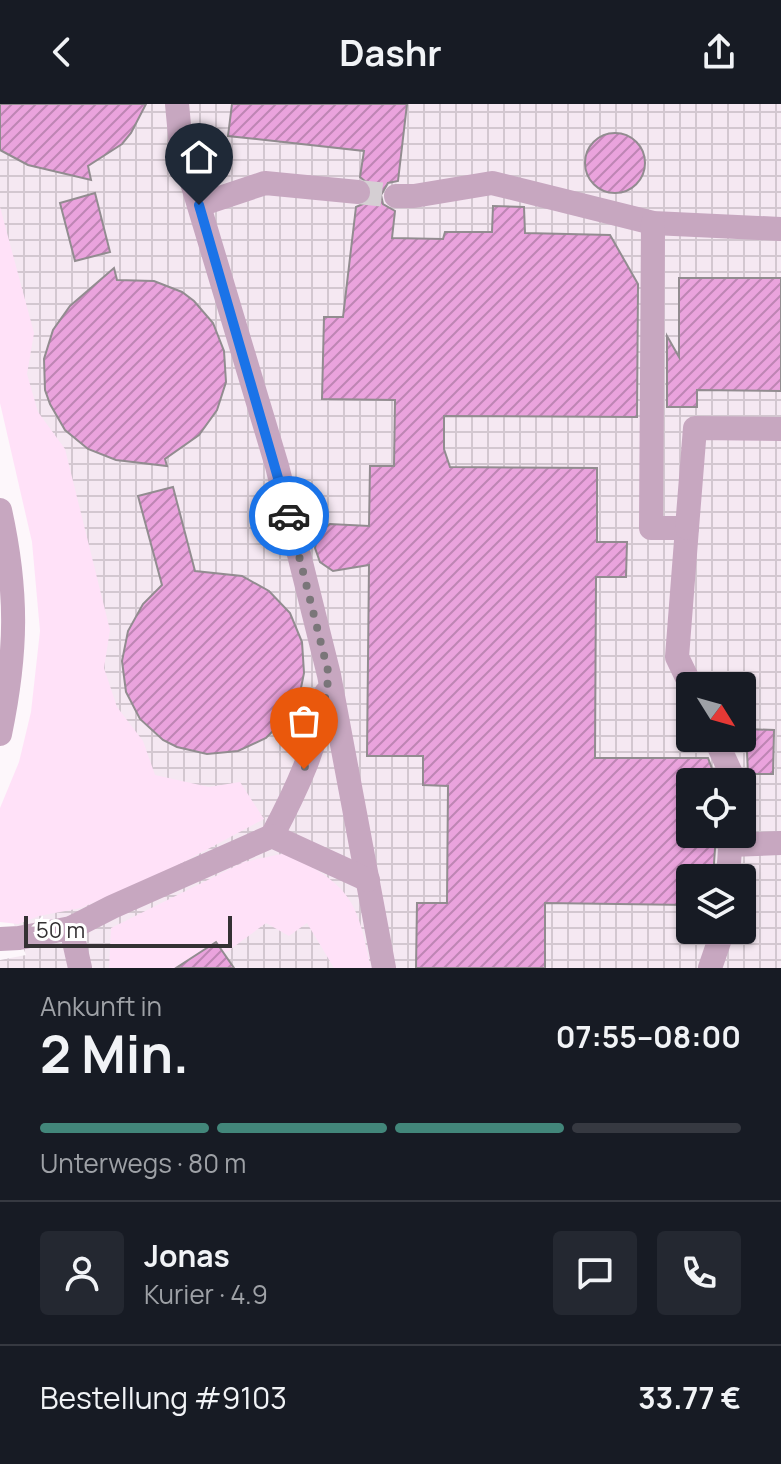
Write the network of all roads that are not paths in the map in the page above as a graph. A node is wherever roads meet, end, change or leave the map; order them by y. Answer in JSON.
{"nodes":[{"id":1,"x":177,"y":104,"type":"edge"},
{"id":2,"x":358,"y":192,"type":"tunnel mouth"},
{"id":3,"x":396,"y":196,"type":"tunnel mouth"},
{"id":4,"x":199,"y":205,"type":"junction"},
{"id":5,"x":653,"y":223,"type":"junction"},
{"id":6,"x":781,"y":229,"type":"edge"},
{"id":7,"x":781,"y":429,"type":"edge"},
{"id":8,"x":0,"y":510,"type":"edge"},
{"id":9,"x":687,"y":528,"type":"junction"},
{"id":10,"x":684,"y":672,"type":"edge"},
{"id":11,"x":329,"y":675,"type":"junction"},
{"id":12,"x":0,"y":734,"type":"edge"},
{"id":13,"x":272,"y":836,"type":"junction"},
{"id":14,"x":756,"y":841,"type":"edge"},
{"id":15,"x":781,"y":843,"type":"edge"},
{"id":16,"x":368,"y":880,"type":"junction"},
{"id":17,"x":71,"y":928,"type":"junction"},
{"id":18,"x":0,"y":939,"type":"edge"},
{"id":19,"x":718,"y":944,"type":"edge"},
{"id":20,"x":80,"y":968,"type":"edge"},
{"id":21,"x":384,"y":968,"type":"edge"},
{"id":22,"x":710,"y":968,"type":"edge"}],
"edges":[{"from":1,"to":4,"type":"street"},
{"from":2,"to":4,"type":"street"},
{"from":3,"to":5,"type":"street"},
{"from":4,"to":11,"type":"street"},
{"from":5,"to":6,"type":"street"},
{"from":5,"to":9,"type":"street"},
{"from":7,"to":9,"type":"street"},
{"from":8,"to":12,"type":"street"},
{"from":9,"to":10,"type":"street"},
{"from":11,"to":13,"type":"street"},
{"from":11,"to":16,"type":"street"},
{"from":13,"to":16,"type":"street"},
{"from":13,"to":17,"type":"street"},
{"from":14,"to":15,"type":"street"},
{"from":16,"to":21,"type":"street"},
{"from":17,"to":18,"type":"street"},
{"from":17,"to":20,"type":"street"},
{"from":19,"to":22,"type":"street"}]}
